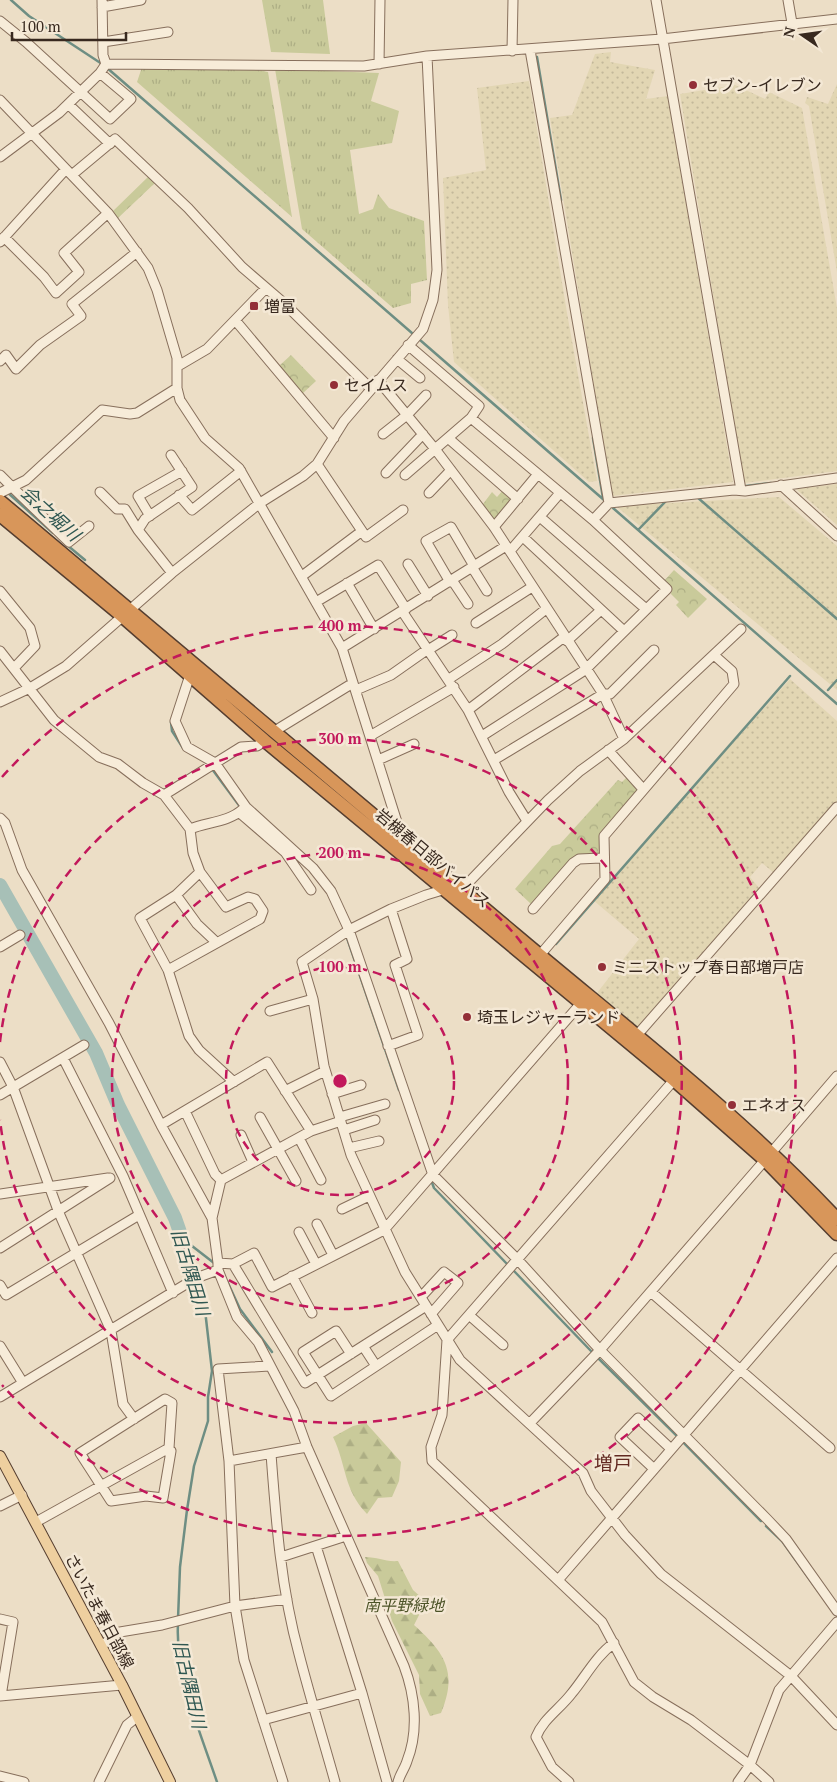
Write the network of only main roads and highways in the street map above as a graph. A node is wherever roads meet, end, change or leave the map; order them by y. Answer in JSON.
{"nodes":[{"id":1,"x":0,"y":501,"type":"edge"},
{"id":2,"x":0,"y":515,"type":"edge"},
{"id":3,"x":126,"y":612,"type":"junction"},
{"id":4,"x":269,"y":737,"type":"junction"},
{"id":5,"x":452,"y":888,"type":"junction"},
{"id":6,"x":768,"y":1156,"type":"junction"},
{"id":7,"x":837,"y":1218,"type":"edge"},
{"id":8,"x":837,"y":1234,"type":"edge"},
{"id":9,"x":0,"y":1456,"type":"edge"},
{"id":10,"x":170,"y":1782,"type":"edge"}],
"edges":[{"from":1,"to":3,"type":"highway","name":"岩槻春日部バイパス"},
{"from":2,"to":3,"type":"highway","name":"岩槻春日部バイパス"},
{"from":3,"to":4,"type":"highway","name":"岩槻春日部バイパス"},
{"from":3,"to":4,"type":"highway","name":"岩槻春日部バイパス"},
{"from":4,"to":5,"type":"highway","name":"岩槻春日部バイパス"},
{"from":4,"to":5,"type":"highway","name":"岩槻春日部バイパス"},
{"from":5,"to":6,"type":"highway","name":"岩槻春日部バイパス"},
{"from":5,"to":6,"type":"highway","name":"岩槻春日部バイパス"},
{"from":6,"to":7,"type":"highway","name":"岩槻春日部バイパス"},
{"from":6,"to":8,"type":"highway","name":"岩槻春日部バイパス"},
{"from":9,"to":10,"type":"main road","name":"さいたま春日部線"}]}
